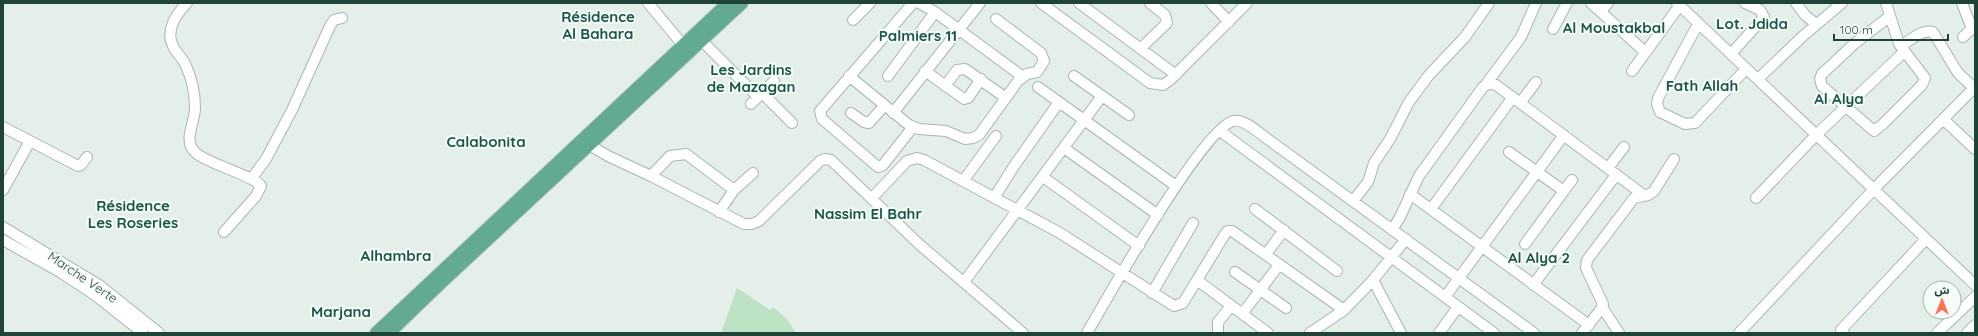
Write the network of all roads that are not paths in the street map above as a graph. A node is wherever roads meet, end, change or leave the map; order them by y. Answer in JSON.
{"nodes":[{"id":1,"x":187,"y":3,"type":"edge"},
{"id":2,"x":648,"y":3,"type":"edge"},
{"id":3,"x":728,"y":3,"type":"edge"},
{"id":4,"x":742,"y":3,"type":"edge"},
{"id":5,"x":870,"y":3,"type":"edge"},
{"id":6,"x":913,"y":3,"type":"edge"},
{"id":7,"x":919,"y":3,"type":"edge"},
{"id":8,"x":980,"y":3,"type":"edge"},
{"id":9,"x":1041,"y":3,"type":"edge"},
{"id":10,"x":1080,"y":3,"type":"edge"},
{"id":11,"x":1150,"y":3,"type":"edge"},
{"id":12,"x":1211,"y":3,"type":"edge"},
{"id":13,"x":1247,"y":3,"type":"edge"},
{"id":14,"x":1488,"y":3,"type":"edge"},
{"id":15,"x":1536,"y":3,"type":"edge"},
{"id":16,"x":1567,"y":3,"type":"edge"},
{"id":17,"x":1591,"y":3,"type":"edge"},
{"id":18,"x":1608,"y":3,"type":"edge"},
{"id":19,"x":1744,"y":3,"type":"edge"},
{"id":20,"x":1796,"y":3,"type":"edge"},
{"id":21,"x":1842,"y":3,"type":"edge"},
{"id":22,"x":1886,"y":3,"type":"edge"},
{"id":23,"x":1962,"y":3,"type":"edge"},
{"id":24,"x":1678,"y":4,"type":"edge"},
{"id":25,"x":1601,"y":11,"type":"junction"},
{"id":26,"x":935,"y":12,"type":"junction"},
{"id":27,"x":1890,"y":16,"type":"junction"},
{"id":28,"x":342,"y":18,"type":"dead end"},
{"id":29,"x":996,"y":19,"type":"dead end"},
{"id":30,"x":853,"y":20,"type":"dead end"},
{"id":31,"x":1229,"y":22,"type":"junction"},
{"id":32,"x":1698,"y":24,"type":"junction"},
{"id":33,"x":1816,"y":24,"type":"junction"},
{"id":34,"x":1553,"y":28,"type":"dead end"},
{"id":35,"x":1974,"y":28,"type":"edge"},
{"id":36,"x":958,"y":30,"type":"junction"},
{"id":37,"x":1963,"y":37,"type":"dead end"},
{"id":38,"x":702,"y":40,"type":"junction"},
{"id":39,"x":683,"y":45,"type":"junction"},
{"id":40,"x":1141,"y":48,"type":"junction"},
{"id":41,"x":1645,"y":52,"type":"junction"},
{"id":42,"x":1904,"y":52,"type":"junction"},
{"id":43,"x":1731,"y":54,"type":"junction"},
{"id":44,"x":1746,"y":69,"type":"junction"},
{"id":45,"x":925,"y":71,"type":"junction"},
{"id":46,"x":1632,"y":71,"type":"dead end"},
{"id":47,"x":1176,"y":75,"type":"junction"},
{"id":48,"x":849,"y":76,"type":"junction"},
{"id":49,"x":888,"y":76,"type":"dead end"},
{"id":50,"x":1074,"y":76,"type":"dead end"},
{"id":51,"x":1023,"y":77,"type":"junction"},
{"id":52,"x":1758,"y":79,"type":"junction"},
{"id":53,"x":981,"y":80,"type":"junction"},
{"id":54,"x":774,"y":81,"type":"dead end"},
{"id":55,"x":1536,"y":82,"type":"dead end"},
{"id":56,"x":1487,"y":84,"type":"junction"},
{"id":57,"x":945,"y":86,"type":"junction"},
{"id":58,"x":1038,"y":87,"type":"dead end"},
{"id":59,"x":1974,"y":88,"type":"edge"},
{"id":60,"x":1102,"y":96,"type":"junction"},
{"id":61,"x":757,"y":98,"type":"junction"},
{"id":62,"x":1006,"y":98,"type":"junction"},
{"id":63,"x":1516,"y":100,"type":"junction"},
{"id":64,"x":1059,"y":102,"type":"junction"},
{"id":65,"x":884,"y":106,"type":"junction"},
{"id":66,"x":1847,"y":107,"type":"junction"},
{"id":67,"x":851,"y":113,"type":"dead end"},
{"id":68,"x":893,"y":113,"type":"junction"},
{"id":69,"x":1129,"y":115,"type":"dead end"},
{"id":70,"x":1943,"y":119,"type":"junction"},
{"id":71,"x":1084,"y":120,"type":"junction"},
{"id":72,"x":792,"y":123,"type":"dead end"},
{"id":73,"x":3,"y":127,"type":"edge"},
{"id":74,"x":913,"y":127,"type":"junction"},
{"id":75,"x":1220,"y":131,"type":"junction"},
{"id":76,"x":1564,"y":135,"type":"junction"},
{"id":77,"x":1816,"y":135,"type":"junction"},
{"id":78,"x":996,"y":136,"type":"dead end"},
{"id":79,"x":30,"y":141,"type":"junction"},
{"id":80,"x":590,"y":145,"type":"junction"},
{"id":81,"x":1624,"y":146,"type":"dead end"},
{"id":82,"x":1064,"y":148,"type":"junction"},
{"id":83,"x":1975,"y":149,"type":"edge"},
{"id":84,"x":1509,"y":152,"type":"dead end"},
{"id":85,"x":87,"y":157,"type":"dead end"},
{"id":86,"x":1674,"y":159,"type":"dead end"},
{"id":87,"x":1608,"y":168,"type":"junction"},
{"id":88,"x":1537,"y":172,"type":"junction"},
{"id":89,"x":753,"y":173,"type":"dead end"},
{"id":90,"x":1616,"y":174,"type":"junction"},
{"id":91,"x":651,"y":176,"type":"junction"},
{"id":92,"x":1042,"y":177,"type":"junction"},
{"id":93,"x":252,"y":178,"type":"junction"},
{"id":94,"x":1572,"y":180,"type":"dead end"},
{"id":95,"x":963,"y":181,"type":"junction"},
{"id":96,"x":1176,"y":186,"type":"junction"},
{"id":97,"x":1875,"y":188,"type":"junction"},
{"id":98,"x":3,"y":190,"type":"edge"},
{"id":99,"x":734,"y":190,"type":"junction"},
{"id":100,"x":1564,"y":191,"type":"junction"},
{"id":101,"x":1410,"y":194,"type":"junction"},
{"id":102,"x":1645,"y":196,"type":"junction"},
{"id":103,"x":872,"y":198,"type":"junction"},
{"id":104,"x":994,"y":198,"type":"junction"},
{"id":105,"x":1756,"y":198,"type":"dead end"},
{"id":106,"x":1353,"y":201,"type":"junction"},
{"id":107,"x":1255,"y":209,"type":"dead end"},
{"id":108,"x":1431,"y":209,"type":"junction"},
{"id":109,"x":1018,"y":210,"type":"junction"},
{"id":110,"x":719,"y":212,"type":"junction"},
{"id":111,"x":1158,"y":215,"type":"junction"},
{"id":112,"x":1194,"y":223,"type":"dead end"},
{"id":113,"x":3,"y":227,"type":"edge"},
{"id":114,"x":1284,"y":230,"type":"junction"},
{"id":115,"x":1392,"y":230,"type":"junction"},
{"id":116,"x":224,"y":232,"type":"dead end"},
{"id":117,"x":1406,"y":239,"type":"junction"},
{"id":118,"x":1926,"y":239,"type":"junction"},
{"id":119,"x":3,"y":240,"type":"edge"},
{"id":120,"x":1525,"y":244,"type":"dead end"},
{"id":121,"x":1139,"y":246,"type":"junction"},
{"id":122,"x":1482,"y":247,"type":"junction"},
{"id":123,"x":1266,"y":254,"type":"junction"},
{"id":124,"x":1392,"y":258,"type":"junction"},
{"id":125,"x":1279,"y":265,"type":"junction"},
{"id":126,"x":1337,"y":271,"type":"dead end"},
{"id":127,"x":1235,"y":272,"type":"dead end"},
{"id":128,"x":1122,"y":273,"type":"junction"},
{"id":129,"x":1459,"y":278,"type":"junction"},
{"id":130,"x":1197,"y":280,"type":"junction"},
{"id":131,"x":1373,"y":280,"type":"junction"},
{"id":132,"x":964,"y":282,"type":"junction"},
{"id":133,"x":1533,"y":285,"type":"junction"},
{"id":134,"x":1975,"y":285,"type":"edge"},
{"id":135,"x":1260,"y":290,"type":"junction"},
{"id":136,"x":1152,"y":293,"type":"junction"},
{"id":137,"x":1975,"y":296,"type":"edge"},
{"id":138,"x":1445,"y":297,"type":"junction"},
{"id":139,"x":1231,"y":306,"type":"junction"},
{"id":140,"x":1458,"y":307,"type":"junction"},
{"id":141,"x":1602,"y":307,"type":"junction"},
{"id":142,"x":1286,"y":308,"type":"dead end"},
{"id":143,"x":1344,"y":310,"type":"junction"},
{"id":144,"x":1242,"y":314,"type":"junction"},
{"id":145,"x":1975,"y":325,"type":"edge"},
{"id":146,"x":1586,"y":329,"type":"edge"},
{"id":147,"x":1841,"y":332,"type":"edge"},
{"id":148,"x":143,"y":333,"type":"edge"},
{"id":149,"x":159,"y":333,"type":"edge"},
{"id":150,"x":376,"y":333,"type":"edge"},
{"id":151,"x":389,"y":333,"type":"edge"},
{"id":152,"x":1023,"y":333,"type":"edge"},
{"id":153,"x":1087,"y":333,"type":"edge"},
{"id":154,"x":1218,"y":333,"type":"edge"},
{"id":155,"x":1268,"y":333,"type":"edge"},
{"id":156,"x":1310,"y":333,"type":"edge"},
{"id":157,"x":1401,"y":333,"type":"edge"},
{"id":158,"x":1439,"y":333,"type":"edge"},
{"id":159,"x":1494,"y":333,"type":"edge"},
{"id":160,"x":1534,"y":333,"type":"edge"},
{"id":161,"x":1619,"y":333,"type":"edge"},
{"id":162,"x":1739,"y":333,"type":"edge"},
{"id":163,"x":1937,"y":333,"type":"edge"},
{"id":164,"x":1967,"y":333,"type":"edge"}],
"edges":[{"from":1,"to":93,"type":"street"},
{"from":2,"to":39,"type":"street"},
{"from":3,"to":39,"type":"main road"},
{"from":4,"to":38,"type":"main road"},
{"from":5,"to":30,"type":"street"},
{"from":6,"to":48,"type":"street"},
{"from":7,"to":26,"type":"street"},
{"from":8,"to":36,"type":"street"},
{"from":9,"to":47,"type":"street"},
{"from":10,"to":40,"type":"street"},
{"from":11,"to":40,"type":"street"},
{"from":12,"to":31,"type":"street"},
{"from":13,"to":31,"type":"street"},
{"from":14,"to":106,"type":"street"},
{"from":15,"to":56,"type":"street"},
{"from":16,"to":34,"type":"street"},
{"from":17,"to":25,"type":"street"},
{"from":18,"to":25,"type":"street"},
{"from":19,"to":43,"type":"street"},
{"from":20,"to":33,"type":"street"},
{"from":21,"to":33,"type":"street"},
{"from":22,"to":27,"type":"street"},
{"from":23,"to":35,"type":"street"},
{"from":24,"to":32,"type":"street"},
{"from":24,"to":41,"type":"street"},
{"from":25,"to":41,"type":"street"},
{"from":26,"to":36,"type":"street"},
{"from":26,"to":49,"type":"street"},
{"from":27,"to":42,"type":"street"},
{"from":27,"to":66,"type":"street"},
{"from":28,"to":93,"type":"street"},
{"from":29,"to":51,"type":"street"},
{"from":31,"to":47,"type":"street"},
{"from":32,"to":43,"type":"street"},
{"from":32,"to":44,"type":"street"},
{"from":33,"to":52,"type":"street"},
{"from":35,"to":37,"type":"street"},
{"from":36,"to":45,"type":"street"},
{"from":36,"to":51,"type":"street"},
{"from":38,"to":61,"type":"street"},
{"from":38,"to":80,"type":"main road"},
{"from":39,"to":150,"type":"main road"},
{"from":40,"to":47,"type":"street"},
{"from":41,"to":46,"type":"street"},
{"from":42,"to":59,"type":"street"},
{"from":42,"to":66,"type":"street"},
{"from":42,"to":66,"type":"street"},
{"from":43,"to":44,"type":"street"},
{"from":44,"to":52,"type":"street"},
{"from":45,"to":57,"type":"street"},
{"from":45,"to":68,"type":"street"},
{"from":48,"to":65,"type":"street"},
{"from":48,"to":74,"type":"street"},
{"from":50,"to":60,"type":"street"},
{"from":51,"to":62,"type":"street"},
{"from":52,"to":77,"type":"street"},
{"from":53,"to":57,"type":"street"},
{"from":53,"to":57,"type":"street"},
{"from":53,"to":62,"type":"street"},
{"from":54,"to":61,"type":"street"},
{"from":55,"to":63,"type":"street"},
{"from":56,"to":63,"type":"street"},
{"from":56,"to":101,"type":"street"},
{"from":58,"to":64,"type":"street"},
{"from":59,"to":70,"type":"street"},
{"from":60,"to":69,"type":"street"},
{"from":60,"to":71,"type":"street"},
{"from":61,"to":72,"type":"street"},
{"from":62,"to":74,"type":"street"},
{"from":63,"to":76,"type":"street"},
{"from":63,"to":108,"type":"street"},
{"from":64,"to":71,"type":"street"},
{"from":64,"to":104,"type":"street"},
{"from":65,"to":67,"type":"street"},
{"from":65,"to":68,"type":"street"},
{"from":66,"to":77,"type":"street"},
{"from":68,"to":74,"type":"street"},
{"from":70,"to":83,"type":"street"},
{"from":70,"to":97,"type":"street"},
{"from":71,"to":82,"type":"street"},
{"from":71,"to":96,"type":"street"},
{"from":73,"to":79,"type":"street"},
{"from":75,"to":96,"type":"street"},
{"from":75,"to":106,"type":"street"},
{"from":75,"to":124,"type":"street"},
{"from":76,"to":87,"type":"street"},
{"from":76,"to":88,"type":"street"},
{"from":77,"to":97,"type":"street"},
{"from":77,"to":105,"type":"street"},
{"from":78,"to":95,"type":"street"},
{"from":79,"to":85,"type":"street"},
{"from":79,"to":98,"type":"street"},
{"from":80,"to":91,"type":"street"},
{"from":80,"to":151,"type":"main road"},
{"from":81,"to":87,"type":"street"},
{"from":82,"to":92,"type":"street"},
{"from":82,"to":111,"type":"street"},
{"from":84,"to":88,"type":"street"},
{"from":86,"to":102,"type":"street"},
{"from":87,"to":90,"type":"street"},
{"from":88,"to":100,"type":"street"},
{"from":88,"to":122,"type":"street"},
{"from":89,"to":99,"type":"street"},
{"from":90,"to":102,"type":"street"},
{"from":90,"to":133,"type":"street"},
{"from":91,"to":99,"type":"street"},
{"from":91,"to":110,"type":"street"},
{"from":92,"to":109,"type":"street"},
{"from":92,"to":121,"type":"street"},
{"from":93,"to":116,"type":"street"},
{"from":94,"to":100,"type":"street"},
{"from":95,"to":103,"type":"street"},
{"from":95,"to":104,"type":"street"},
{"from":96,"to":111,"type":"street"},
{"from":97,"to":118,"type":"street"},
{"from":97,"to":162,"type":"street"},
{"from":99,"to":110,"type":"street"},
{"from":100,"to":120,"type":"street"},
{"from":101,"to":108,"type":"street"},
{"from":101,"to":115,"type":"street"},
{"from":102,"to":141,"type":"street"},
{"from":103,"to":110,"type":"street"},
{"from":103,"to":132,"type":"street"},
{"from":104,"to":109,"type":"street"},
{"from":106,"to":115,"type":"street"},
{"from":107,"to":114,"type":"street"},
{"from":108,"to":122,"type":"street"},
{"from":109,"to":128,"type":"street"},
{"from":109,"to":132,"type":"street"},
{"from":111,"to":121,"type":"street"},
{"from":112,"to":136,"type":"street"},
{"from":113,"to":149,"type":"street","name":"Marche Verte"},
{"from":114,"to":123,"type":"street"},
{"from":114,"to":126,"type":"street"},
{"from":115,"to":117,"type":"street"},
{"from":117,"to":124,"type":"street"},
{"from":117,"to":129,"type":"street"},
{"from":118,"to":134,"type":"street"},
{"from":118,"to":147,"type":"street"},
{"from":119,"to":148,"type":"street","name":"Marche Verte"},
{"from":121,"to":128,"type":"street"},
{"from":122,"to":129,"type":"street"},
{"from":122,"to":133,"type":"street"},
{"from":123,"to":125,"type":"street"},
{"from":123,"to":130,"type":"street"},
{"from":124,"to":131,"type":"street"},
{"from":124,"to":138,"type":"street"},
{"from":125,"to":135,"type":"street"},
{"from":125,"to":143,"type":"street"},
{"from":127,"to":135,"type":"street"},
{"from":128,"to":136,"type":"street"},
{"from":128,"to":153,"type":"street"},
{"from":129,"to":138,"type":"street"},
{"from":129,"to":160,"type":"street"},
{"from":130,"to":136,"type":"street"},
{"from":130,"to":139,"type":"street"},
{"from":131,"to":143,"type":"street"},
{"from":131,"to":157,"type":"street"},
{"from":132,"to":152,"type":"street"},
{"from":133,"to":146,"type":"street"},
{"from":135,"to":142,"type":"street"},
{"from":135,"to":144,"type":"street"},
{"from":137,"to":163,"type":"street"},
{"from":138,"to":140,"type":"street"},
{"from":139,"to":144,"type":"street"},
{"from":139,"to":154,"type":"street"},
{"from":140,"to":158,"type":"street"},
{"from":140,"to":159,"type":"street"},
{"from":141,"to":146,"type":"street"},
{"from":141,"to":161,"type":"street"},
{"from":143,"to":156,"type":"street"},
{"from":144,"to":155,"type":"street"},
{"from":145,"to":164,"type":"street"}]}
